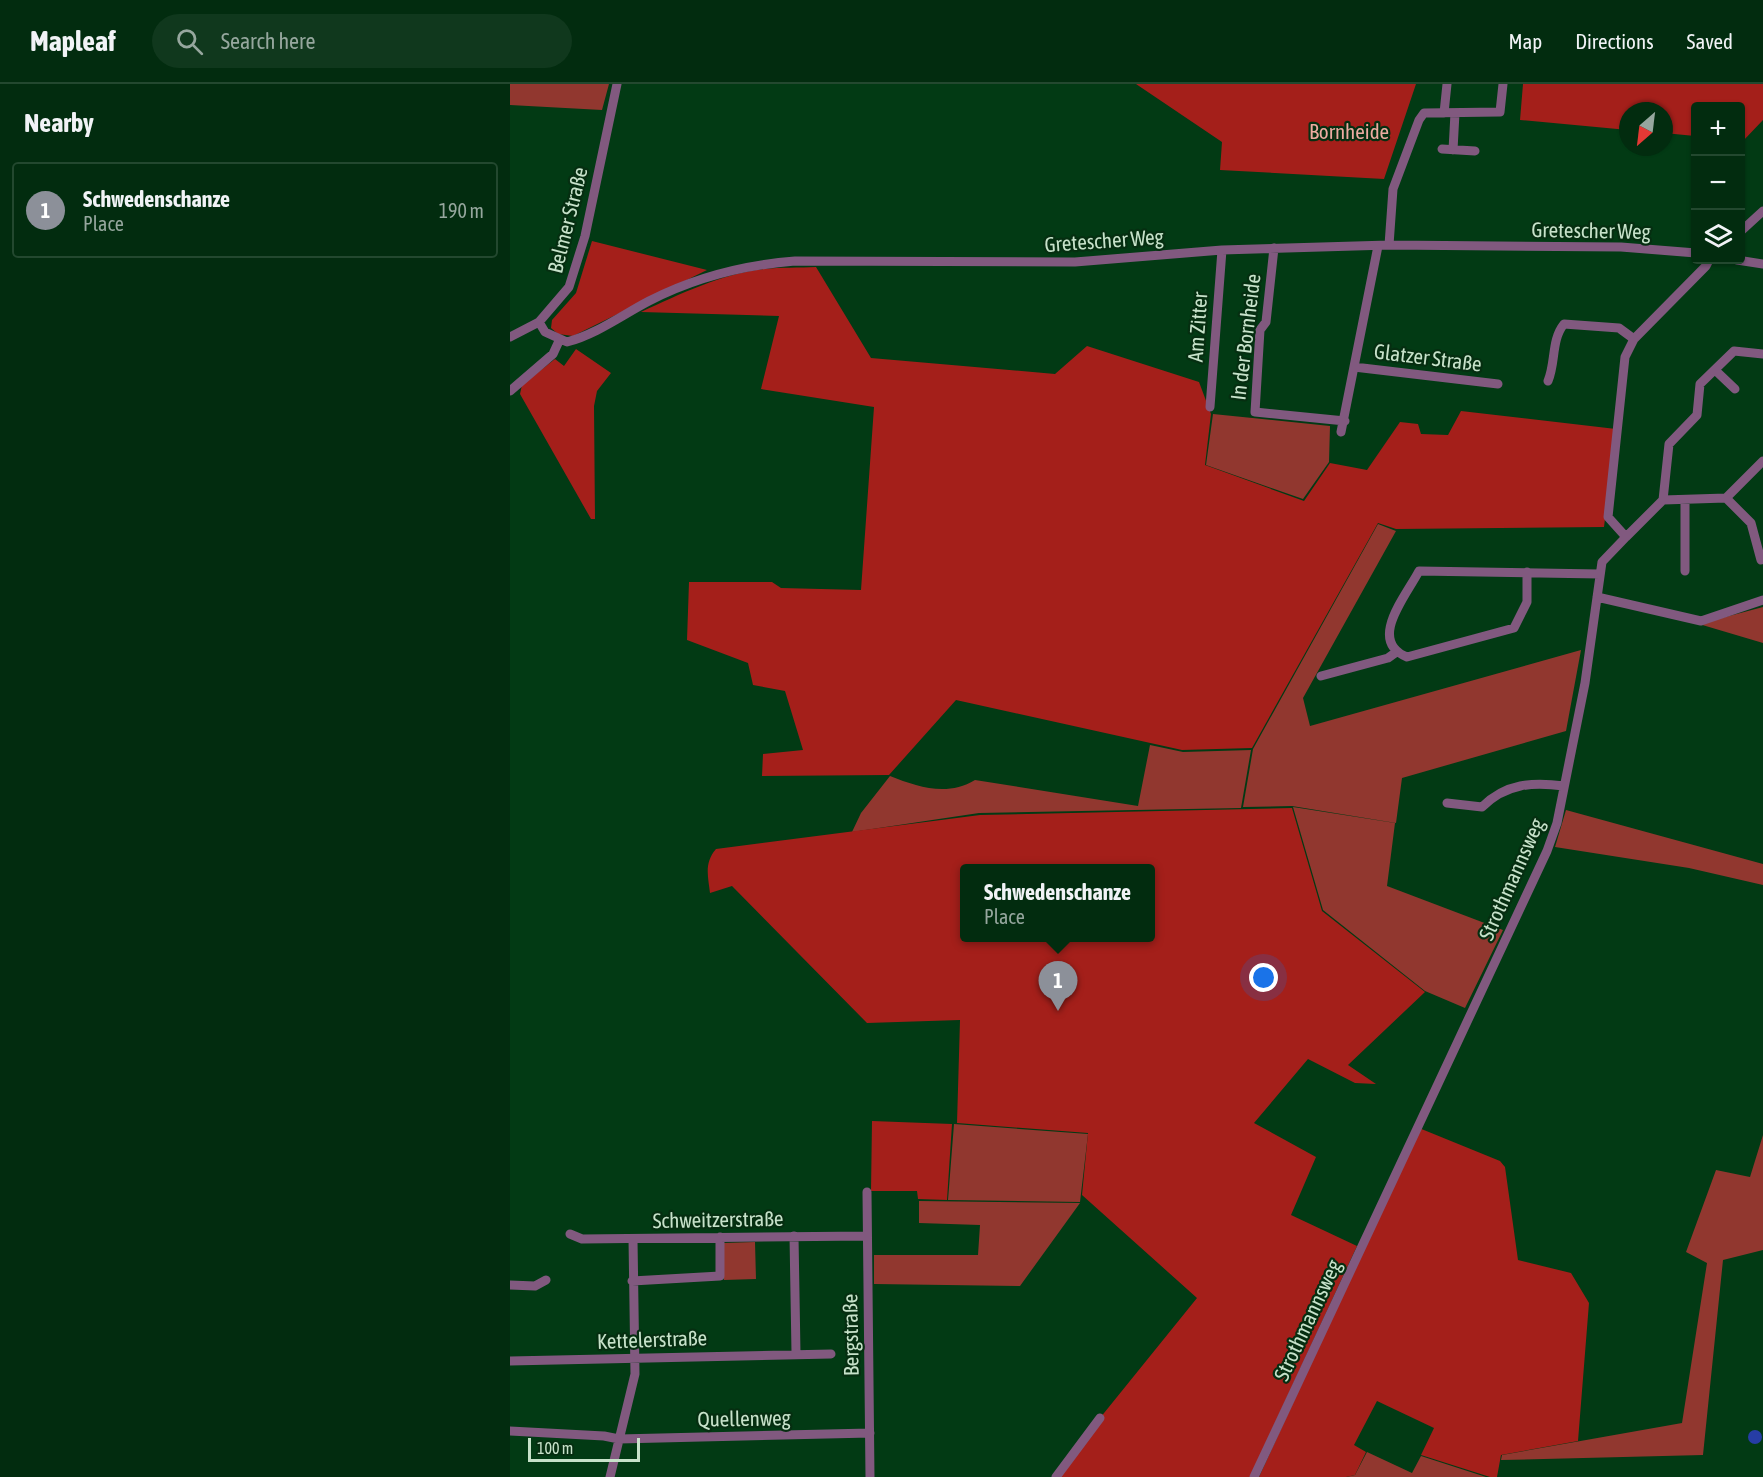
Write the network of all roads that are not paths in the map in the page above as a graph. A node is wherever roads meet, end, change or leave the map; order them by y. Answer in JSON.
{"nodes":[{"id":1,"x":617,"y":84,"type":"edge"},
{"id":2,"x":1447,"y":84,"type":"edge"},
{"id":3,"x":1503,"y":84,"type":"edge"},
{"id":4,"x":1444,"y":113,"type":"junction"},
{"id":5,"x":1455,"y":113,"type":"junction"},
{"id":6,"x":1442,"y":149,"type":"dead end"},
{"id":7,"x":1453,"y":150,"type":"junction"},
{"id":8,"x":1475,"y":151,"type":"dead end"},
{"id":9,"x":1763,"y":211,"type":"edge"},
{"id":10,"x":1745,"y":227,"type":"edge"},
{"id":11,"x":1389,"y":245,"type":"junction"},
{"id":12,"x":1378,"y":246,"type":"junction"},
{"id":13,"x":1274,"y":248,"type":"junction"},
{"id":14,"x":1222,"y":250,"type":"junction"},
{"id":15,"x":1691,"y":253,"type":"edge"},
{"id":16,"x":1745,"y":261,"type":"edge"},
{"id":17,"x":1707,"y":264,"type":"edge"},
{"id":18,"x":1763,"y":264,"type":"edge"},
{"id":19,"x":538,"y":322,"type":"junction"},
{"id":20,"x":510,"y":337,"type":"edge"},
{"id":21,"x":1634,"y":339,"type":"junction"},
{"id":22,"x":559,"y":340,"type":"junction"},
{"id":23,"x":1763,"y":354,"type":"edge"},
{"id":24,"x":1354,"y":367,"type":"junction"},
{"id":25,"x":1715,"y":370,"type":"junction"},
{"id":26,"x":1548,"y":381,"type":"dead end"},
{"id":27,"x":1498,"y":384,"type":"dead end"},
{"id":28,"x":1735,"y":389,"type":"dead end"},
{"id":29,"x":510,"y":391,"type":"edge"},
{"id":30,"x":1210,"y":407,"type":"dead end"},
{"id":31,"x":1345,"y":421,"type":"junction"},
{"id":32,"x":1341,"y":432,"type":"dead end"},
{"id":33,"x":1763,"y":461,"type":"edge"},
{"id":34,"x":1726,"y":498,"type":"junction"},
{"id":35,"x":1663,"y":500,"type":"junction"},
{"id":36,"x":1685,"y":500,"type":"junction"},
{"id":37,"x":1626,"y":537,"type":"junction"},
{"id":38,"x":1761,"y":560,"type":"dead end"},
{"id":39,"x":1685,"y":571,"type":"dead end"},
{"id":40,"x":1527,"y":572,"type":"junction"},
{"id":41,"x":1600,"y":574,"type":"junction"},
{"id":42,"x":1597,"y":597,"type":"junction"},
{"id":43,"x":1763,"y":600,"type":"edge"},
{"id":44,"x":1395,"y":653,"type":"junction"},
{"id":45,"x":1321,"y":676,"type":"dead end"},
{"id":46,"x":1564,"y":786,"type":"junction"},
{"id":47,"x":1447,"y":803,"type":"dead end"},
{"id":48,"x":867,"y":1192,"type":"dead end"},
{"id":49,"x":570,"y":1234,"type":"dead end"},
{"id":50,"x":795,"y":1236,"type":"junction"},
{"id":51,"x":867,"y":1236,"type":"junction"},
{"id":52,"x":720,"y":1237,"type":"junction"},
{"id":53,"x":633,"y":1239,"type":"junction"},
{"id":54,"x":546,"y":1280,"type":"dead end"},
{"id":55,"x":632,"y":1281,"type":"junction"},
{"id":56,"x":510,"y":1285,"type":"edge"},
{"id":57,"x":795,"y":1353,"type":"junction"},
{"id":58,"x":831,"y":1354,"type":"dead end"},
{"id":59,"x":634,"y":1357,"type":"junction"},
{"id":60,"x":510,"y":1361,"type":"edge"},
{"id":61,"x":1100,"y":1418,"type":"dead end"},
{"id":62,"x":510,"y":1431,"type":"edge"},
{"id":63,"x":870,"y":1433,"type":"junction"},
{"id":64,"x":619,"y":1439,"type":"junction"},
{"id":65,"x":610,"y":1477,"type":"edge"},
{"id":66,"x":870,"y":1477,"type":"edge"},
{"id":67,"x":1056,"y":1477,"type":"edge"},
{"id":68,"x":1254,"y":1477,"type":"edge"}],
"edges":[{"from":1,"to":19,"type":"street","name":"Belmer Straße"},
{"from":2,"to":4,"type":"street"},
{"from":3,"to":5,"type":"street"},
{"from":4,"to":5,"type":"street"},
{"from":4,"to":11,"type":"street"},
{"from":5,"to":7,"type":"street"},
{"from":6,"to":7,"type":"street"},
{"from":7,"to":8,"type":"street"},
{"from":9,"to":10,"type":"street"},
{"from":11,"to":12,"type":"street","name":"Gretescher Weg"},
{"from":11,"to":15,"type":"street","name":"Gretescher Weg"},
{"from":12,"to":13,"type":"street","name":"Gretescher Weg"},
{"from":12,"to":24,"type":"street"},
{"from":13,"to":14,"type":"street","name":"Gretescher Weg"},
{"from":13,"to":31,"type":"street","name":"In der Bornheide"},
{"from":14,"to":22,"type":"street","name":"Gretescher Weg"},
{"from":14,"to":30,"type":"street","name":"Am Zitter"},
{"from":16,"to":18,"type":"street"},
{"from":17,"to":21,"type":"street"},
{"from":19,"to":20,"type":"street","name":"Belmer Straße"},
{"from":19,"to":22,"type":"street"},
{"from":21,"to":26,"type":"street"},
{"from":21,"to":37,"type":"street"},
{"from":22,"to":29,"type":"street"},
{"from":23,"to":25,"type":"street"},
{"from":24,"to":27,"type":"street","name":"Glatzer Straße"},
{"from":24,"to":31,"type":"street"},
{"from":25,"to":28,"type":"street"},
{"from":25,"to":35,"type":"street"},
{"from":31,"to":32,"type":"street"},
{"from":33,"to":34,"type":"street"},
{"from":34,"to":36,"type":"street"},
{"from":34,"to":38,"type":"street"},
{"from":35,"to":36,"type":"street"},
{"from":35,"to":37,"type":"street","name":"Strothmannsweg"},
{"from":36,"to":39,"type":"street"},
{"from":37,"to":41,"type":"street","name":"Strothmannsweg"},
{"from":40,"to":41,"type":"street"},
{"from":40,"to":44,"type":"street"},
{"from":40,"to":44,"type":"street"},
{"from":41,"to":42,"type":"street","name":"Strothmannsweg"},
{"from":42,"to":43,"type":"street"},
{"from":42,"to":46,"type":"street","name":"Strothmannsweg"},
{"from":44,"to":45,"type":"street"},
{"from":46,"to":47,"type":"street"},
{"from":46,"to":68,"type":"street","name":"Strothmannsweg"},
{"from":48,"to":51,"type":"street","name":"Bergstraße"},
{"from":49,"to":53,"type":"street","name":"Schweitzerstraße"},
{"from":50,"to":51,"type":"street","name":"Schweitzerstraße"},
{"from":50,"to":52,"type":"street","name":"Schweitzerstraße"},
{"from":50,"to":57,"type":"street"},
{"from":51,"to":63,"type":"street","name":"Bergstraße"},
{"from":52,"to":53,"type":"street","name":"Schweitzerstraße"},
{"from":52,"to":55,"type":"street"},
{"from":53,"to":55,"type":"street"},
{"from":54,"to":56,"type":"street"},
{"from":55,"to":59,"type":"street"},
{"from":57,"to":58,"type":"street","name":"Kettelerstraße"},
{"from":57,"to":59,"type":"street","name":"Kettelerstraße"},
{"from":59,"to":60,"type":"street","name":"Kettelerstraße"},
{"from":59,"to":64,"type":"street"},
{"from":61,"to":67,"type":"street"},
{"from":62,"to":64,"type":"street","name":"Quellenweg"},
{"from":63,"to":64,"type":"street","name":"Quellenweg"},
{"from":63,"to":66,"type":"street","name":"Bergstraße"},
{"from":64,"to":65,"type":"street"}]}
